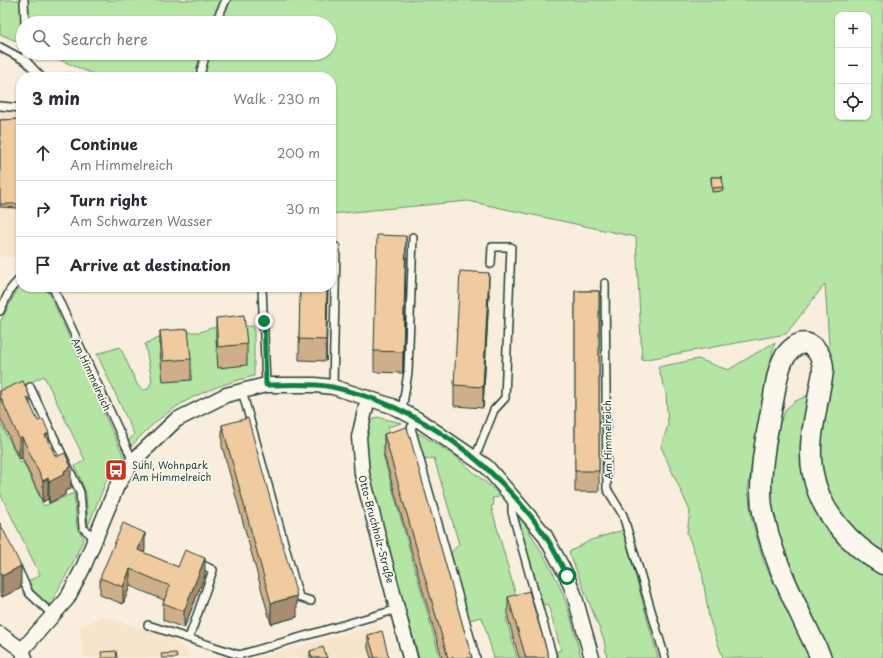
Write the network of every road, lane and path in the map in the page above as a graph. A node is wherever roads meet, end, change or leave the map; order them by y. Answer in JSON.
{"nodes":[{"id":1,"x":24,"y":0,"type":"edge"},
{"id":2,"x":226,"y":0,"type":"edge"},
{"id":3,"x":25,"y":16,"type":"edge"},
{"id":4,"x":218,"y":16,"type":"edge"},
{"id":5,"x":0,"y":47,"type":"edge"},
{"id":6,"x":16,"y":53,"type":"edge"},
{"id":7,"x":28,"y":60,"type":"edge"},
{"id":8,"x":204,"y":60,"type":"edge"},
{"id":9,"x":37,"y":72,"type":"edge"},
{"id":10,"x":201,"y":72,"type":"edge"},
{"id":11,"x":0,"y":106,"type":"edge"},
{"id":12,"x":16,"y":108,"type":"edge"},
{"id":13,"x":413,"y":237,"type":"dead end"},
{"id":14,"x":491,"y":264,"type":"dead end"},
{"id":15,"x":16,"y":283,"type":"edge"},
{"id":16,"x":605,"y":283,"type":"dead end"},
{"id":17,"x":55,"y":292,"type":"edge"},
{"id":18,"x":262,"y":292,"type":"edge"},
{"id":19,"x":335,"y":292,"type":"edge"},
{"id":20,"x":0,"y":310,"type":"edge"},
{"id":21,"x":266,"y":385,"type":"junction"},
{"id":22,"x":30,"y":387,"type":"dead end"},
{"id":23,"x":333,"y":388,"type":"junction"},
{"id":24,"x":242,"y":391,"type":"junction"},
{"id":25,"x":368,"y":398,"type":"junction"},
{"id":26,"x":402,"y":411,"type":"junction"},
{"id":27,"x":417,"y":419,"type":"junction"},
{"id":28,"x":475,"y":458,"type":"junction"},
{"id":29,"x":133,"y":462,"type":"junction"},
{"id":30,"x":512,"y":495,"type":"junction"},
{"id":31,"x":95,"y":538,"type":"junction"},
{"id":32,"x":190,"y":559,"type":"edge"},
{"id":33,"x":14,"y":561,"type":"edge"},
{"id":34,"x":883,"y":564,"type":"edge"},
{"id":35,"x":311,"y":601,"type":"dead end"},
{"id":36,"x":398,"y":609,"type":"junction"},
{"id":37,"x":54,"y":616,"type":"junction"},
{"id":38,"x":148,"y":625,"type":"dead end"},
{"id":39,"x":0,"y":634,"type":"edge"},
{"id":40,"x":189,"y":638,"type":"junction"},
{"id":41,"x":23,"y":654,"type":"edge"},
{"id":42,"x":410,"y":658,"type":"edge"},
{"id":43,"x":476,"y":658,"type":"edge"},
{"id":44,"x":553,"y":658,"type":"edge"},
{"id":45,"x":592,"y":658,"type":"edge"},
{"id":46,"x":665,"y":658,"type":"edge"},
{"id":47,"x":821,"y":658,"type":"edge"}],
"edges":[{"from":1,"to":3,"type":"lane"},
{"from":2,"to":4,"type":"lane"},
{"from":5,"to":6,"type":"lane"},
{"from":7,"to":9,"type":"lane"},
{"from":8,"to":10,"type":"lane"},
{"from":11,"to":12,"type":"lane"},
{"from":13,"to":26,"type":"lane"},
{"from":14,"to":28,"type":"lane"},
{"from":15,"to":20,"type":"lane"},
{"from":16,"to":46,"type":"lane","name":"Am Himmelreich"},
{"from":17,"to":29,"type":"lane","name":"Am Himmelreich"},
{"from":18,"to":21,"type":"lane"},
{"from":19,"to":23,"type":"lane"},
{"from":21,"to":23,"type":"street"},
{"from":21,"to":24,"type":"street"},
{"from":22,"to":31,"type":"lane"},
{"from":23,"to":25,"type":"street"},
{"from":24,"to":29,"type":"street"},
{"from":24,"to":35,"type":"lane"},
{"from":25,"to":26,"type":"street"},
{"from":25,"to":36,"type":"street","name":"Otto-Bruchholz-Straße"},
{"from":26,"to":27,"type":"street"},
{"from":27,"to":28,"type":"street"},
{"from":27,"to":43,"type":"lane"},
{"from":28,"to":30,"type":"street"},
{"from":29,"to":31,"type":"street"},
{"from":30,"to":44,"type":"lane"},
{"from":30,"to":45,"type":"street"},
{"from":31,"to":37,"type":"street"},
{"from":32,"to":40,"type":"lane"},
{"from":33,"to":37,"type":"lane"},
{"from":34,"to":47,"type":"main road"},
{"from":36,"to":40,"type":"lane"},
{"from":36,"to":42,"type":"street","name":"Otto-Bruchholz-Straße"},
{"from":37,"to":41,"type":"street"},
{"from":38,"to":40,"type":"lane"},
{"from":39,"to":41,"type":"street"}]}
